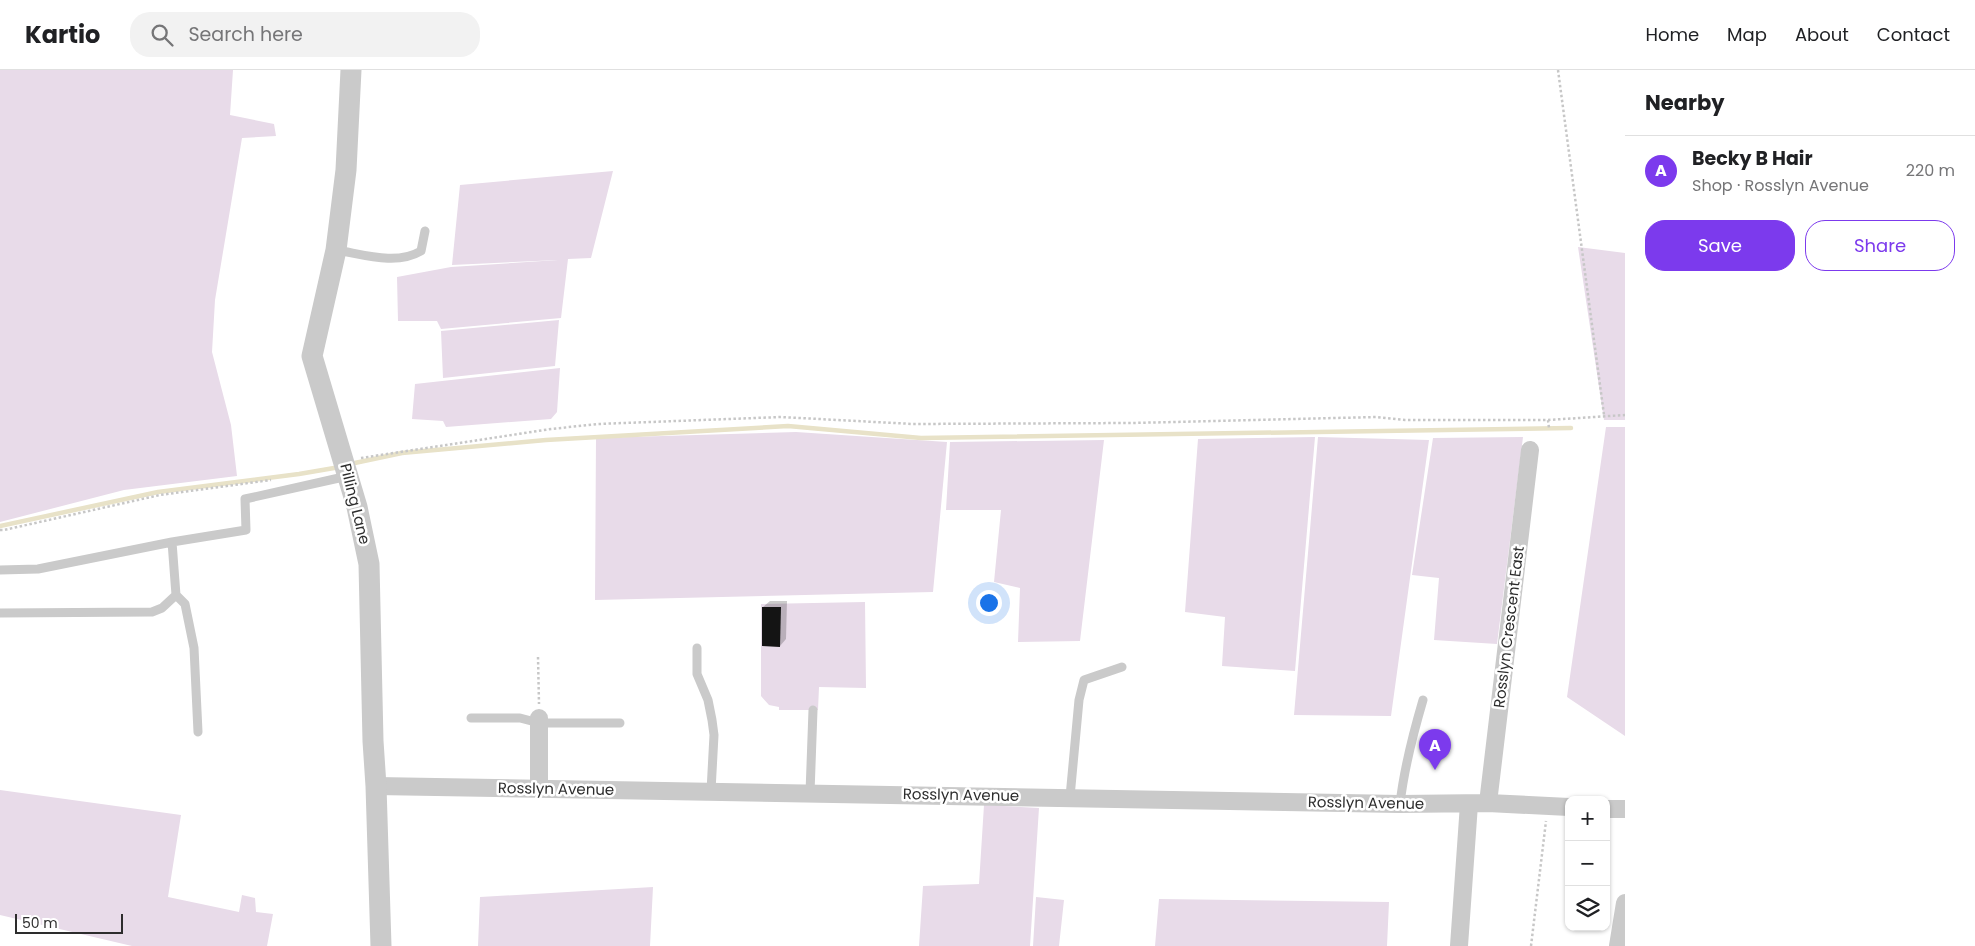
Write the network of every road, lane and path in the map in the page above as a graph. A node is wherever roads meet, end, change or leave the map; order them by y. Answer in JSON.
{"nodes":[{"id":1,"x":351,"y":70,"type":"edge"},
{"id":2,"x":1558,"y":70,"type":"edge"},
{"id":3,"x":425,"y":231,"type":"dead end"},
{"id":4,"x":336,"y":250,"type":"junction"},
{"id":5,"x":1604,"y":415,"type":"junction"},
{"id":6,"x":1625,"y":415,"type":"edge"},
{"id":7,"x":1548,"y":420,"type":"junction"},
{"id":8,"x":1550,"y":428,"type":"dead end"},
{"id":9,"x":1530,"y":450,"type":"dead end"},
{"id":10,"x":368,"y":457,"type":"dead end"},
{"id":11,"x":346,"y":468,"type":"junction"},
{"id":12,"x":160,"y":495,"type":"dead end"},
{"id":13,"x":0,"y":530,"type":"edge"},
{"id":14,"x":172,"y":542,"type":"junction"},
{"id":15,"x":0,"y":570,"type":"edge"},
{"id":16,"x":176,"y":595,"type":"junction"},
{"id":17,"x":0,"y":613,"type":"edge"},
{"id":18,"x":697,"y":648,"type":"dead end"},
{"id":19,"x":538,"y":657,"type":"dead end"},
{"id":20,"x":1122,"y":667,"type":"dead end"},
{"id":21,"x":1423,"y":700,"type":"dead end"},
{"id":22,"x":813,"y":710,"type":"dead end"},
{"id":23,"x":471,"y":718,"type":"dead end"},
{"id":24,"x":539,"y":720,"type":"junction"},
{"id":25,"x":620,"y":723,"type":"dead end"},
{"id":26,"x":198,"y":732,"type":"dead end"},
{"id":27,"x":376,"y":786,"type":"junction"},
{"id":28,"x":538,"y":789,"type":"junction"},
{"id":29,"x":711,"y":792,"type":"junction"},
{"id":30,"x":810,"y":793,"type":"junction"},
{"id":31,"x":1070,"y":797,"type":"junction"},
{"id":32,"x":1488,"y":803,"type":"junction"},
{"id":33,"x":1400,"y":804,"type":"junction"},
{"id":34,"x":1469,"y":804,"type":"junction"},
{"id":35,"x":1547,"y":806,"type":"junction"},
{"id":36,"x":1565,"y":807,"type":"edge"},
{"id":37,"x":1610,"y":809,"type":"edge"},
{"id":38,"x":1625,"y":809,"type":"edge"},
{"id":39,"x":1625,"y":903,"type":"edge"},
{"id":40,"x":381,"y":946,"type":"edge"},
{"id":41,"x":1459,"y":946,"type":"edge"},
{"id":42,"x":1531,"y":946,"type":"edge"},
{"id":43,"x":1618,"y":946,"type":"edge"}],
"edges":[{"from":1,"to":4,"type":"street","name":"Pilling Lane"},
{"from":2,"to":5,"type":"path"},
{"from":3,"to":4,"type":"lane"},
{"from":4,"to":11,"type":"street","name":"Pilling Lane"},
{"from":5,"to":6,"type":"path"},
{"from":5,"to":7,"type":"path"},
{"from":7,"to":8,"type":"path"},
{"from":7,"to":10,"type":"path"},
{"from":9,"to":32,"type":"street","name":"Rosslyn Crescent East"},
{"from":11,"to":14,"type":"lane"},
{"from":11,"to":27,"type":"street","name":"Pilling Lane"},
{"from":12,"to":13,"type":"path"},
{"from":14,"to":15,"type":"lane"},
{"from":14,"to":16,"type":"lane"},
{"from":16,"to":17,"type":"lane"},
{"from":16,"to":26,"type":"lane"},
{"from":18,"to":29,"type":"lane"},
{"from":19,"to":24,"type":"path"},
{"from":20,"to":31,"type":"lane"},
{"from":21,"to":33,"type":"lane"},
{"from":22,"to":30,"type":"lane"},
{"from":23,"to":24,"type":"lane"},
{"from":24,"to":25,"type":"lane"},
{"from":24,"to":28,"type":"street"},
{"from":27,"to":28,"type":"street","name":"Rosslyn Avenue"},
{"from":27,"to":40,"type":"street","name":"Pilling Lane"},
{"from":28,"to":29,"type":"street","name":"Rosslyn Avenue"},
{"from":29,"to":30,"type":"street","name":"Rosslyn Avenue"},
{"from":30,"to":31,"type":"street","name":"Rosslyn Avenue"},
{"from":31,"to":33,"type":"street","name":"Rosslyn Avenue"},
{"from":32,"to":34,"type":"street","name":"Rosslyn Avenue"},
{"from":32,"to":35,"type":"street","name":"Rosslyn Avenue"},
{"from":33,"to":34,"type":"street","name":"Rosslyn Avenue"},
{"from":34,"to":41,"type":"street"},
{"from":35,"to":36,"type":"street","name":"Rosslyn Avenue"},
{"from":35,"to":42,"type":"path"},
{"from":37,"to":38,"type":"street"},
{"from":39,"to":43,"type":"street"}]}
